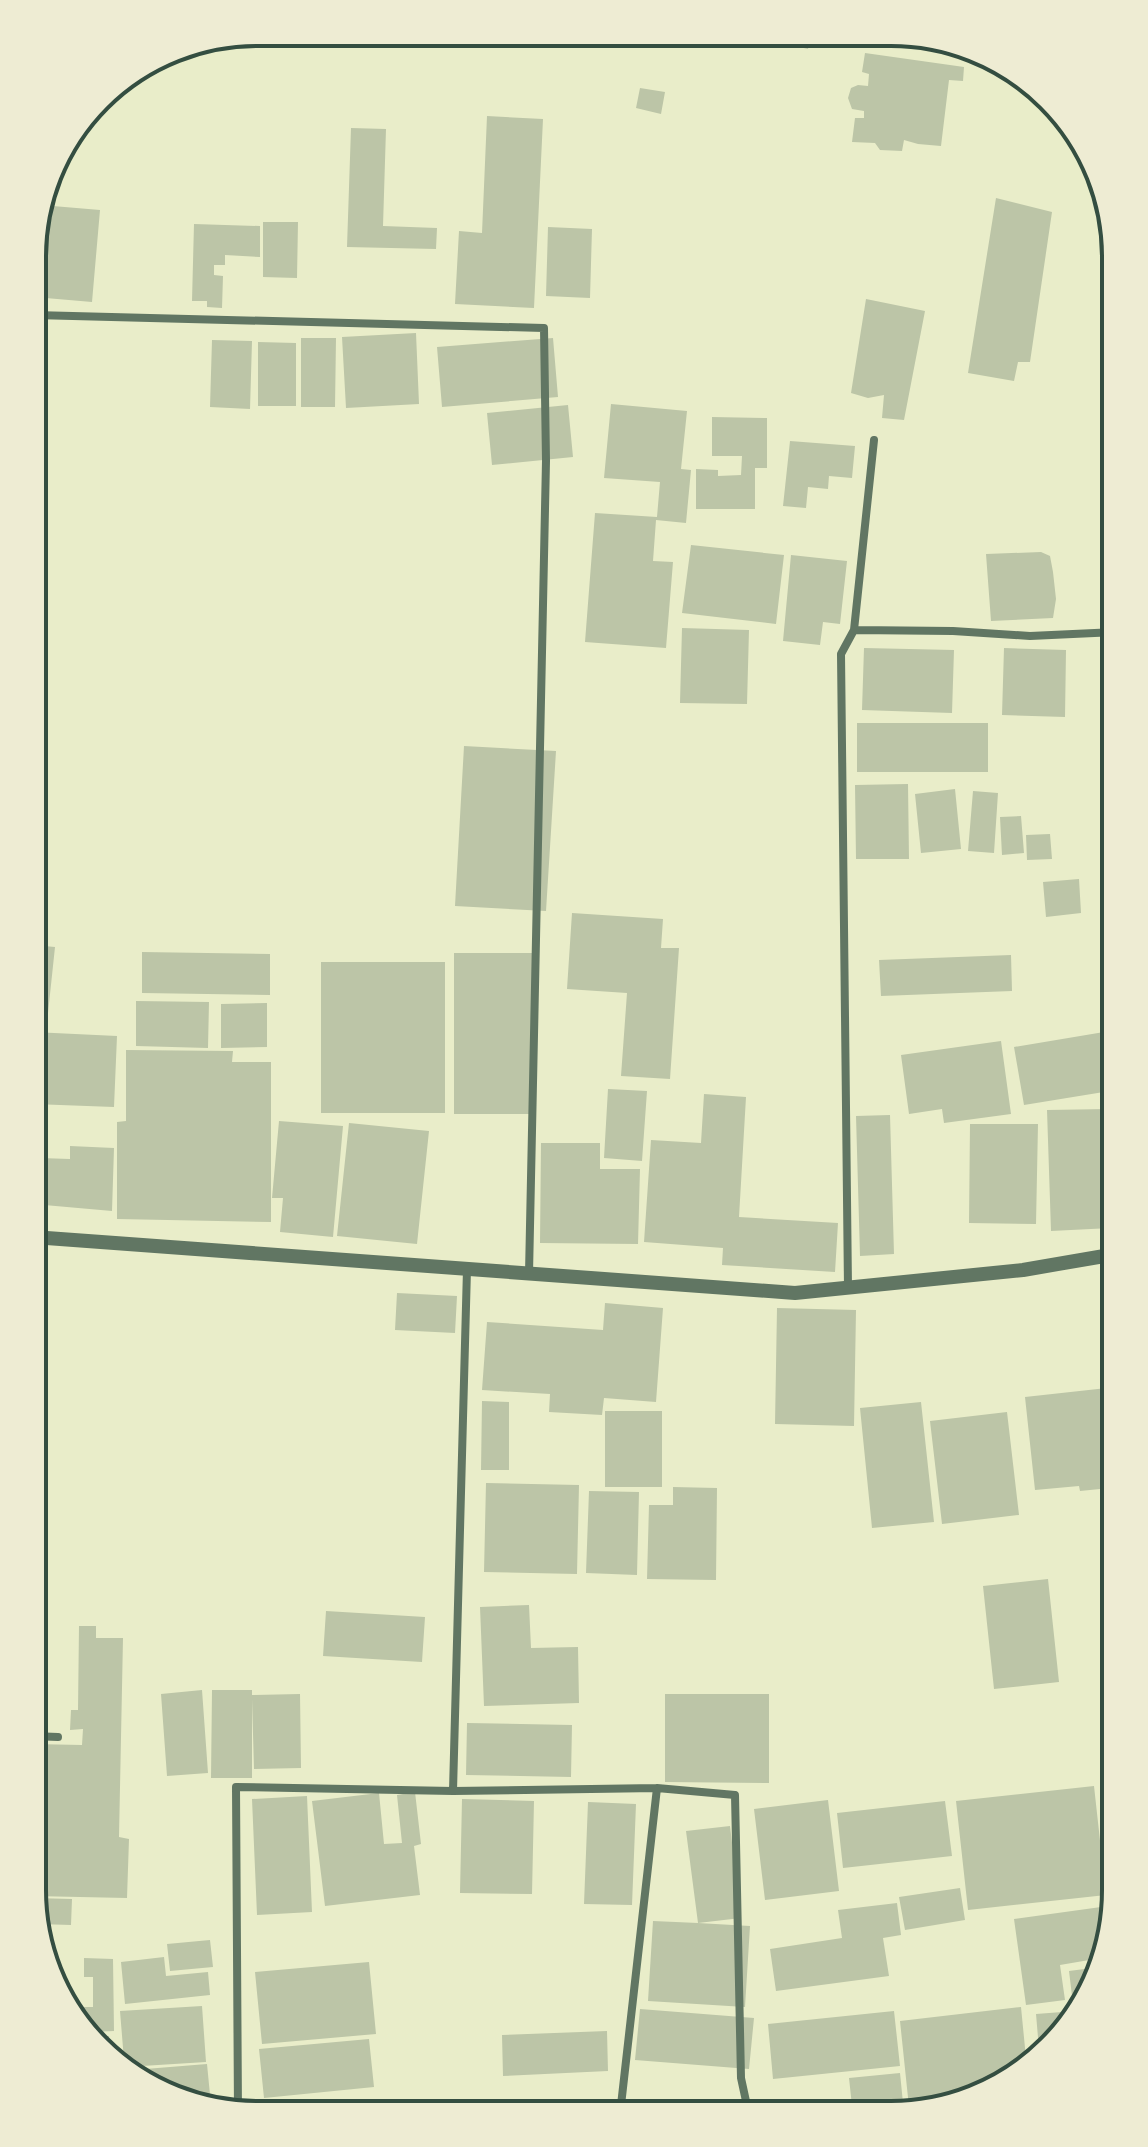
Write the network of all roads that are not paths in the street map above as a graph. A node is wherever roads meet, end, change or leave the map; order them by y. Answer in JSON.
{"nodes":[{"id":1,"x":46,"y":315,"type":"edge"},
{"id":2,"x":874,"y":440,"type":"dead end"},
{"id":3,"x":854,"y":630,"type":"junction"},
{"id":4,"x":1102,"y":633,"type":"edge"},
{"id":5,"x":46,"y":1238,"type":"edge"},
{"id":6,"x":1102,"y":1256,"type":"edge"},
{"id":7,"x":467,"y":1269,"type":"junction"},
{"id":8,"x":529,"y":1274,"type":"junction"},
{"id":9,"x":848,"y":1288,"type":"junction"},
{"id":10,"x":46,"y":1737,"type":"edge"},
{"id":11,"x":58,"y":1737,"type":"dead end"},
{"id":12,"x":657,"y":1788,"type":"junction"},
{"id":13,"x":453,"y":1791,"type":"junction"},
{"id":14,"x":238,"y":2100,"type":"edge"},
{"id":15,"x":621,"y":2101,"type":"edge"},
{"id":16,"x":746,"y":2101,"type":"edge"}],
"edges":[{"from":1,"to":8,"type":"street"},
{"from":2,"to":3,"type":"street"},
{"from":3,"to":4,"type":"street"},
{"from":3,"to":9,"type":"street"},
{"from":5,"to":7,"type":"street"},
{"from":6,"to":9,"type":"street"},
{"from":7,"to":8,"type":"street"},
{"from":7,"to":13,"type":"street"},
{"from":8,"to":9,"type":"street"},
{"from":10,"to":11,"type":"street"},
{"from":12,"to":13,"type":"street"},
{"from":12,"to":15,"type":"street"},
{"from":12,"to":16,"type":"street"},
{"from":13,"to":14,"type":"street"}]}
